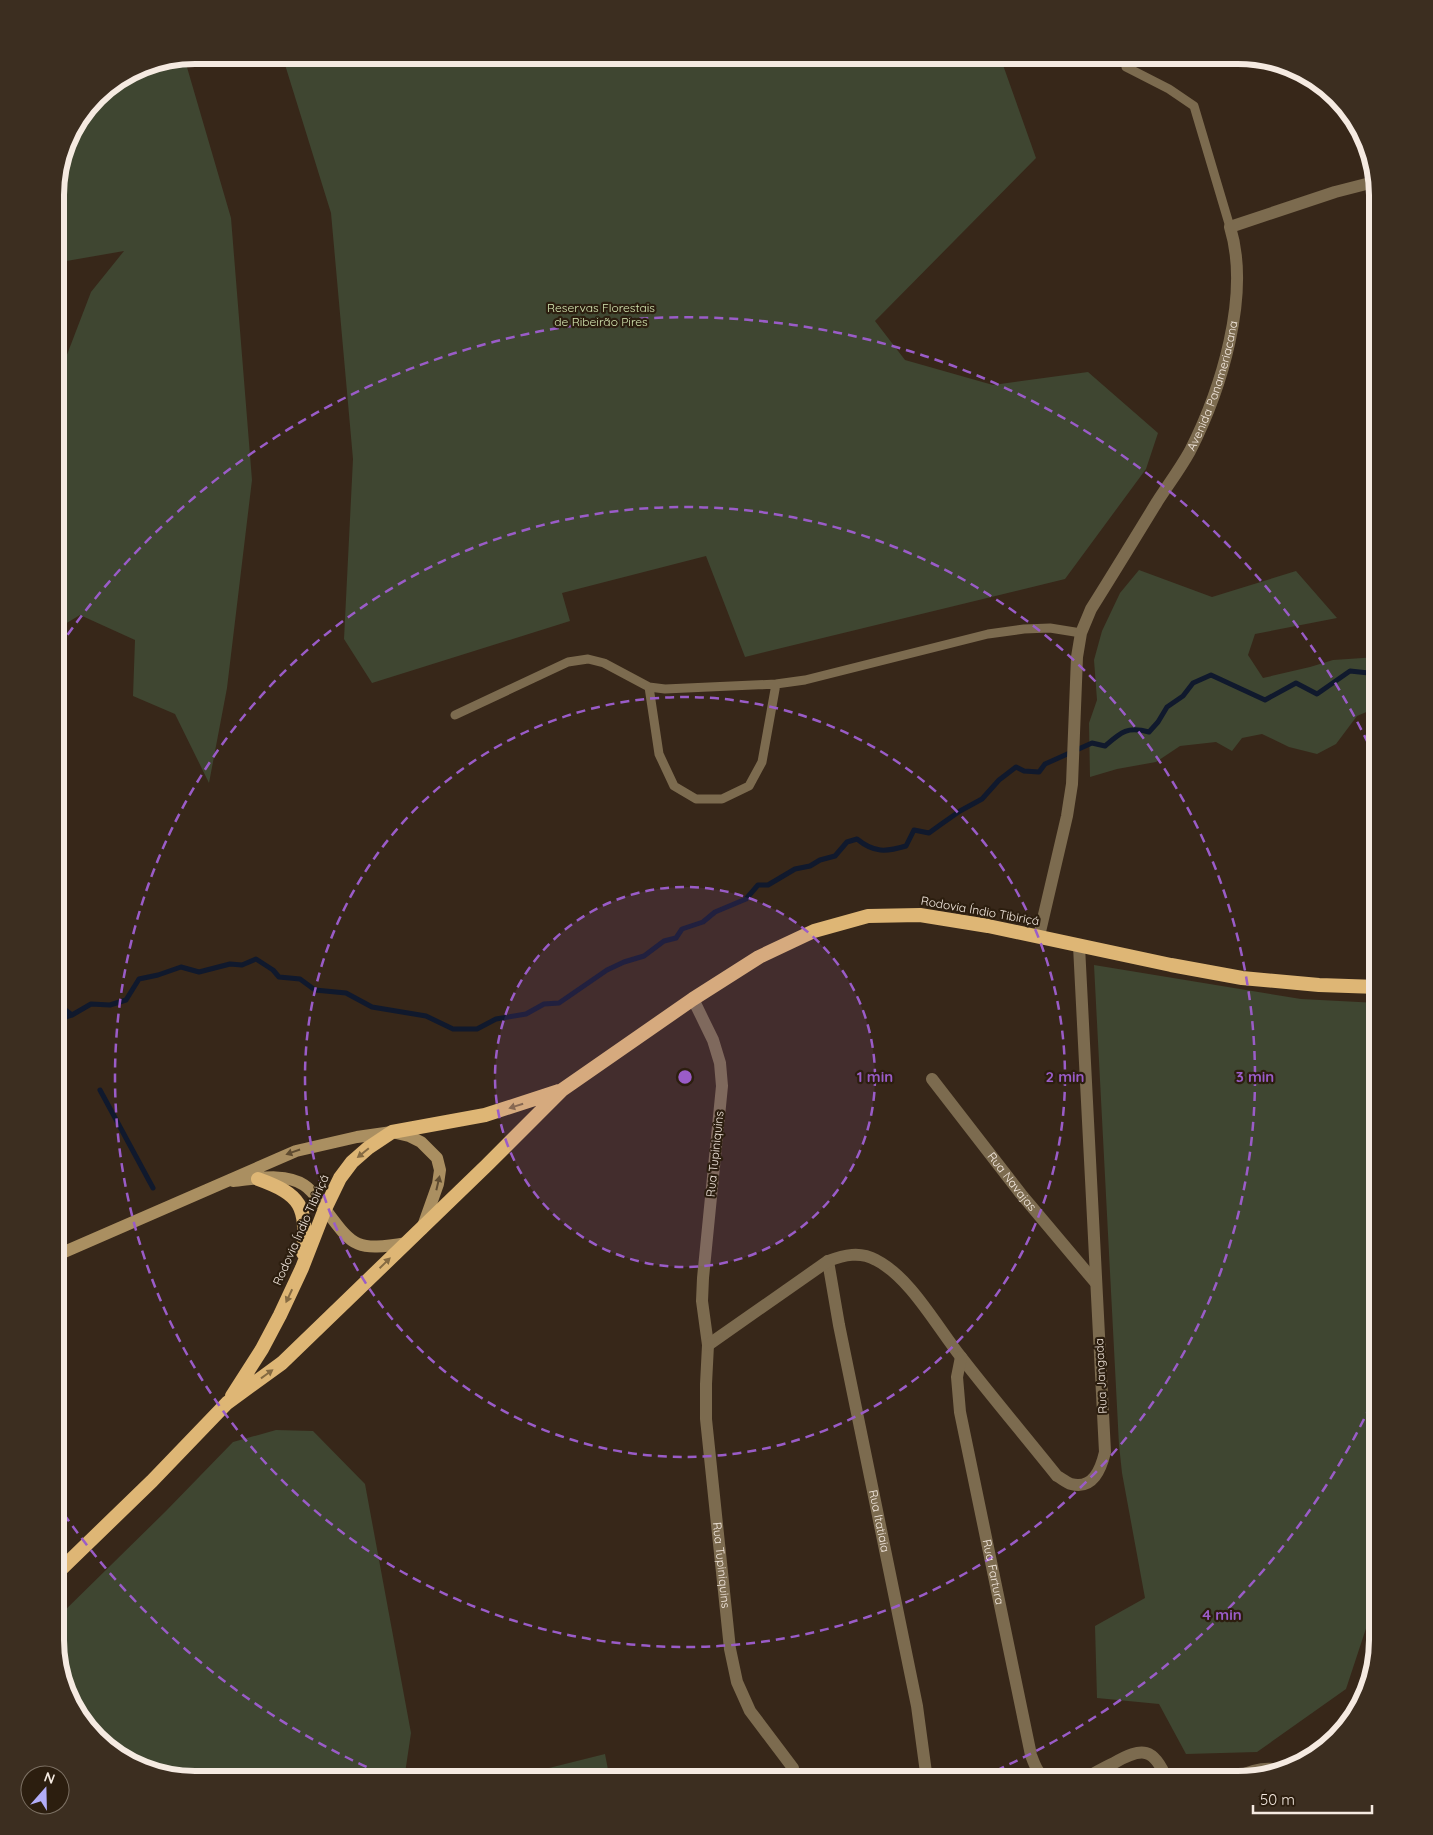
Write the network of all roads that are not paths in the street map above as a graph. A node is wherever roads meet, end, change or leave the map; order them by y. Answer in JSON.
{"nodes":[{"id":1,"x":1126,"y":67,"type":"dead end"},
{"id":2,"x":1369,"y":183,"type":"edge"},
{"id":3,"x":1230,"y":227,"type":"junction"},
{"id":4,"x":1081,"y":633,"type":"junction"},
{"id":5,"x":776,"y":684,"type":"junction"},
{"id":6,"x":649,"y":687,"type":"junction"},
{"id":7,"x":455,"y":715,"type":"dead end"},
{"id":8,"x":1039,"y":936,"type":"junction"},
{"id":9,"x":1079,"y":946,"type":"junction"},
{"id":10,"x":1369,"y":987,"type":"edge"},
{"id":11,"x":693,"y":998,"type":"junction"},
{"id":12,"x":932,"y":1080,"type":"dead end"},
{"id":13,"x":562,"y":1090,"type":"junction"},
{"id":14,"x":392,"y":1132,"type":"junction"},
{"id":15,"x":258,"y":1179,"type":"junction"},
{"id":16,"x":223,"y":1182,"type":"junction"},
{"id":17,"x":325,"y":1209,"type":"junction"},
{"id":18,"x":422,"y":1229,"type":"junction"},
{"id":19,"x":407,"y":1243,"type":"junction"},
{"id":20,"x":64,"y":1252,"type":"edge"},
{"id":21,"x":828,"y":1261,"type":"junction"},
{"id":22,"x":302,"y":1268,"type":"junction"},
{"id":23,"x":1095,"y":1282,"type":"junction"},
{"id":24,"x":708,"y":1345,"type":"junction"},
{"id":25,"x":960,"y":1357,"type":"junction"},
{"id":26,"x":227,"y":1403,"type":"junction"},
{"id":27,"x":64,"y":1566,"type":"edge"},
{"id":28,"x":793,"y":1768,"type":"dead end"},
{"id":29,"x":926,"y":1771,"type":"edge"},
{"id":30,"x":1038,"y":1771,"type":"edge"},
{"id":31,"x":1098,"y":1771,"type":"edge"},
{"id":32,"x":1163,"y":1771,"type":"edge"}],
"edges":[{"from":1,"to":3,"type":"lane","name":"Avenida Panameriacana"},
{"from":2,"to":3,"type":"street"},
{"from":3,"to":4,"type":"street","name":"Avenida Panameriacana"},
{"from":4,"to":5,"type":"lane"},
{"from":4,"to":8,"type":"street","name":"Avenida Panameriacana"},
{"from":5,"to":6,"type":"lane"},
{"from":5,"to":6,"type":"lane"},
{"from":6,"to":7,"type":"lane"},
{"from":8,"to":9,"type":"highway","name":"Rodovia Índio Tibiriçá"},
{"from":8,"to":11,"type":"highway","name":"Rodovia Índio Tibiriçá"},
{"from":9,"to":10,"type":"highway","name":"Rodovia Índio Tibiriçá"},
{"from":9,"to":23,"type":"street","name":"Rua Jangada"},
{"from":11,"to":13,"type":"highway","name":"Rodovia Índio Tibiriçá"},
{"from":11,"to":24,"type":"street","name":"Rua Tupiniquins"},
{"from":12,"to":23,"type":"street","name":"Rua Navajas"},
{"from":13,"to":14,"type":"highway","name":"Rodovia Índio Tibiriçá","one_way":true},
{"from":13,"to":18,"type":"highway","name":"Rodovia Índio Tibiriçá"},
{"from":14,"to":16,"type":"main road","one_way":true},
{"from":14,"to":17,"type":"highway","name":"Rodovia Índio Tibiriçá","one_way":true},
{"from":18,"to":14,"type":"main road","one_way":true},
{"from":15,"to":16,"type":"main road"},
{"from":15,"to":17,"type":"main road"},
{"from":15,"to":22,"type":"highway"},
{"from":16,"to":20,"type":"main road"},
{"from":17,"to":19,"type":"main road"},
{"from":17,"to":22,"type":"highway","name":"Rodovia Índio Tibiriçá"},
{"from":18,"to":19,"type":"highway","name":"Rodovia Índio Tibiriçá"},
{"from":26,"to":19,"type":"highway","name":"Rodovia Índio Tibiriçá","one_way":true},
{"from":21,"to":24,"type":"street"},
{"from":21,"to":25,"type":"street","name":"Rua Jangada"},
{"from":21,"to":29,"type":"street","name":"Rua Itatiaia"},
{"from":22,"to":26,"type":"highway","name":"Rodovia Índio Tibiriçá","one_way":true},
{"from":23,"to":25,"type":"street","name":"Rua Jangada"},
{"from":24,"to":28,"type":"street","name":"Rua Tupiniquins"},
{"from":25,"to":30,"type":"street","name":"Rua Fartura"},
{"from":26,"to":27,"type":"highway","name":"Rodovia Índio Tibiriçá"},
{"from":31,"to":32,"type":"street"}]}
